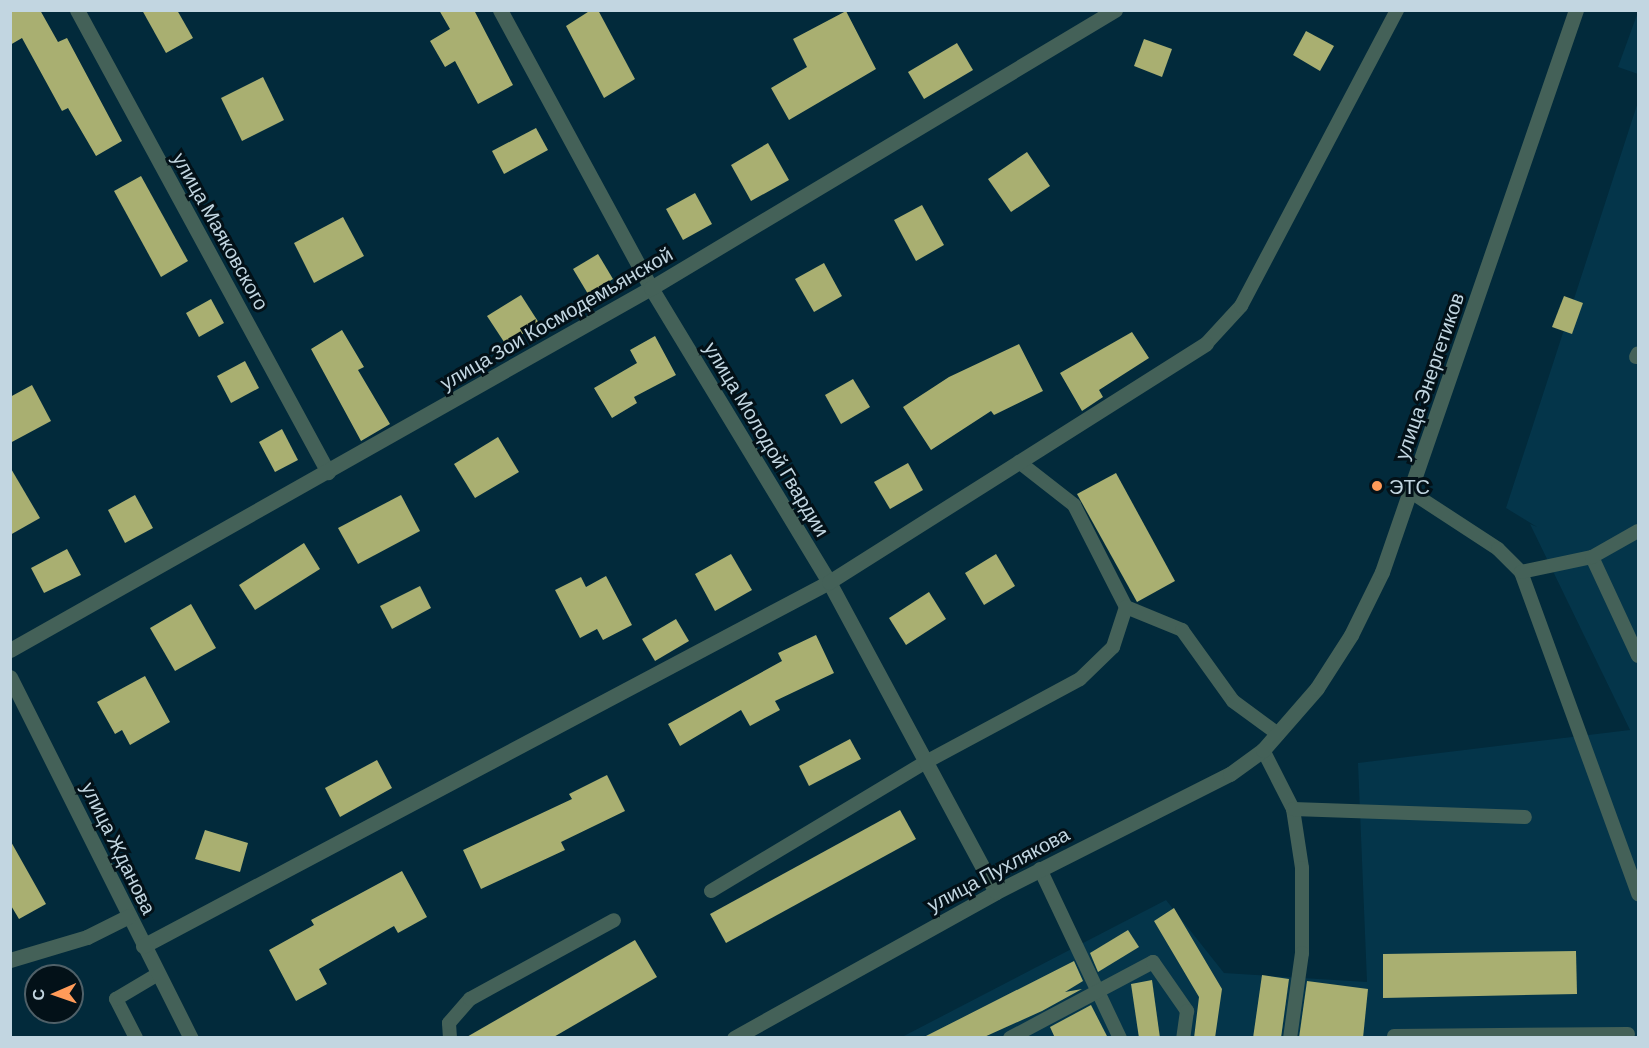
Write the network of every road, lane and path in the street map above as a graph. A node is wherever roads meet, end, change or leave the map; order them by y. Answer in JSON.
{"nodes":[{"id":1,"x":77,"y":10,"type":"edge"},
{"id":2,"x":500,"y":10,"type":"edge"},
{"id":3,"x":1115,"y":10,"type":"edge"},
{"id":4,"x":1397,"y":10,"type":"edge"},
{"id":5,"x":1576,"y":10,"type":"edge"},
{"id":6,"x":651,"y":288,"type":"junction"},
{"id":7,"x":1206,"y":344,"type":"joint"},
{"id":8,"x":1019,"y":462,"type":"junction"},
{"id":9,"x":328,"y":472,"type":"junction"},
{"id":10,"x":1411,"y":492,"type":"junction"},
{"id":11,"x":1638,"y":531,"type":"edge"},
{"id":12,"x":1592,"y":557,"type":"junction"},
{"id":13,"x":1521,"y":572,"type":"junction"},
{"id":14,"x":829,"y":582,"type":"junction"},
{"id":15,"x":1126,"y":607,"type":"junction"},
{"id":16,"x":10,"y":650,"type":"edge"},
{"id":17,"x":1638,"y":656,"type":"edge"},
{"id":18,"x":10,"y":676,"type":"edge"},
{"id":19,"x":1278,"y":734,"type":"junction"},
{"id":20,"x":1263,"y":750,"type":"junction"},
{"id":21,"x":926,"y":762,"type":"junction"},
{"id":22,"x":1293,"y":809,"type":"junction"},
{"id":23,"x":1525,"y":818,"type":"dead end"},
{"id":24,"x":1040,"y":869,"type":"junction"},
{"id":25,"x":711,"y":891,"type":"dead end"},
{"id":26,"x":996,"y":892,"type":"junction"},
{"id":27,"x":1638,"y":894,"type":"edge"},
{"id":28,"x":129,"y":916,"type":"junction"},
{"id":29,"x":614,"y":920,"type":"dead end"},
{"id":30,"x":143,"y":946,"type":"junction"},
{"id":31,"x":10,"y":960,"type":"edge"},
{"id":32,"x":158,"y":974,"type":"junction"},
{"id":33,"x":1098,"y":991,"type":"junction"},
{"id":34,"x":1037,"y":1031,"type":"edge"},
{"id":35,"x":1631,"y":1032,"type":"edge"},
{"id":36,"x":1394,"y":1036,"type":"dead end"},
{"id":37,"x":136,"y":1038,"type":"edge"},
{"id":38,"x":191,"y":1038,"type":"edge"},
{"id":39,"x":450,"y":1038,"type":"edge"},
{"id":40,"x":734,"y":1038,"type":"edge"},
{"id":41,"x":1010,"y":1038,"type":"edge"},
{"id":42,"x":1120,"y":1038,"type":"edge"},
{"id":43,"x":1184,"y":1038,"type":"edge"},
{"id":44,"x":1290,"y":1038,"type":"edge"}],
"edges":[{"from":1,"to":9,"type":"street","name":"улица Маяковского"},
{"from":2,"to":6,"type":"street","name":"улица Молодой Гвардии"},
{"from":3,"to":6,"type":"street","name":"улица Зои Космодемьянской"},
{"from":4,"to":7,"type":"lane"},
{"from":5,"to":10,"type":"street","name":"улица Энергетиков"},
{"from":6,"to":9,"type":"street","name":"улица Зои Космодемьянской"},
{"from":6,"to":14,"type":"street","name":"улица Молодой Гвардии"},
{"from":7,"to":8,"type":"street"},
{"from":8,"to":14,"type":"street"},
{"from":8,"to":15,"type":"lane"},
{"from":9,"to":16,"type":"street","name":"улица Зои Космодемьянской"},
{"from":10,"to":13,"type":"lane"},
{"from":10,"to":19,"type":"street","name":"улица Энергетиков"},
{"from":11,"to":12,"type":"lane"},
{"from":12,"to":13,"type":"lane"},
{"from":12,"to":17,"type":"lane"},
{"from":13,"to":27,"type":"lane"},
{"from":14,"to":21,"type":"street","name":"улица Молодой Гвардии"},
{"from":14,"to":30,"type":"street"},
{"from":15,"to":19,"type":"lane"},
{"from":15,"to":21,"type":"lane"},
{"from":18,"to":28,"type":"street","name":"улица Жданова"},
{"from":19,"to":20,"type":"street","name":"улица Пухлякова"},
{"from":20,"to":22,"type":"lane"},
{"from":20,"to":24,"type":"street","name":"улица Пухлякова"},
{"from":21,"to":25,"type":"lane"},
{"from":21,"to":26,"type":"street","name":"улица Молодой Гвардии"},
{"from":22,"to":23,"type":"lane"},
{"from":22,"to":44,"type":"lane"},
{"from":24,"to":26,"type":"street","name":"улица Пухлякова"},
{"from":24,"to":33,"type":"lane"},
{"from":26,"to":40,"type":"street","name":"улица Пухлякова"},
{"from":28,"to":30,"type":"street","name":"улица Жданова"},
{"from":28,"to":31,"type":"street"},
{"from":29,"to":39,"type":"lane"},
{"from":30,"to":32,"type":"street","name":"улица Жданова"},
{"from":32,"to":37,"type":"lane"},
{"from":32,"to":38,"type":"street","name":"улица Жданова"},
{"from":33,"to":34,"type":"lane"},
{"from":33,"to":42,"type":"lane"},
{"from":33,"to":43,"type":"lane"},
{"from":34,"to":41,"type":"lane"},
{"from":35,"to":36,"type":"lane"}]}
